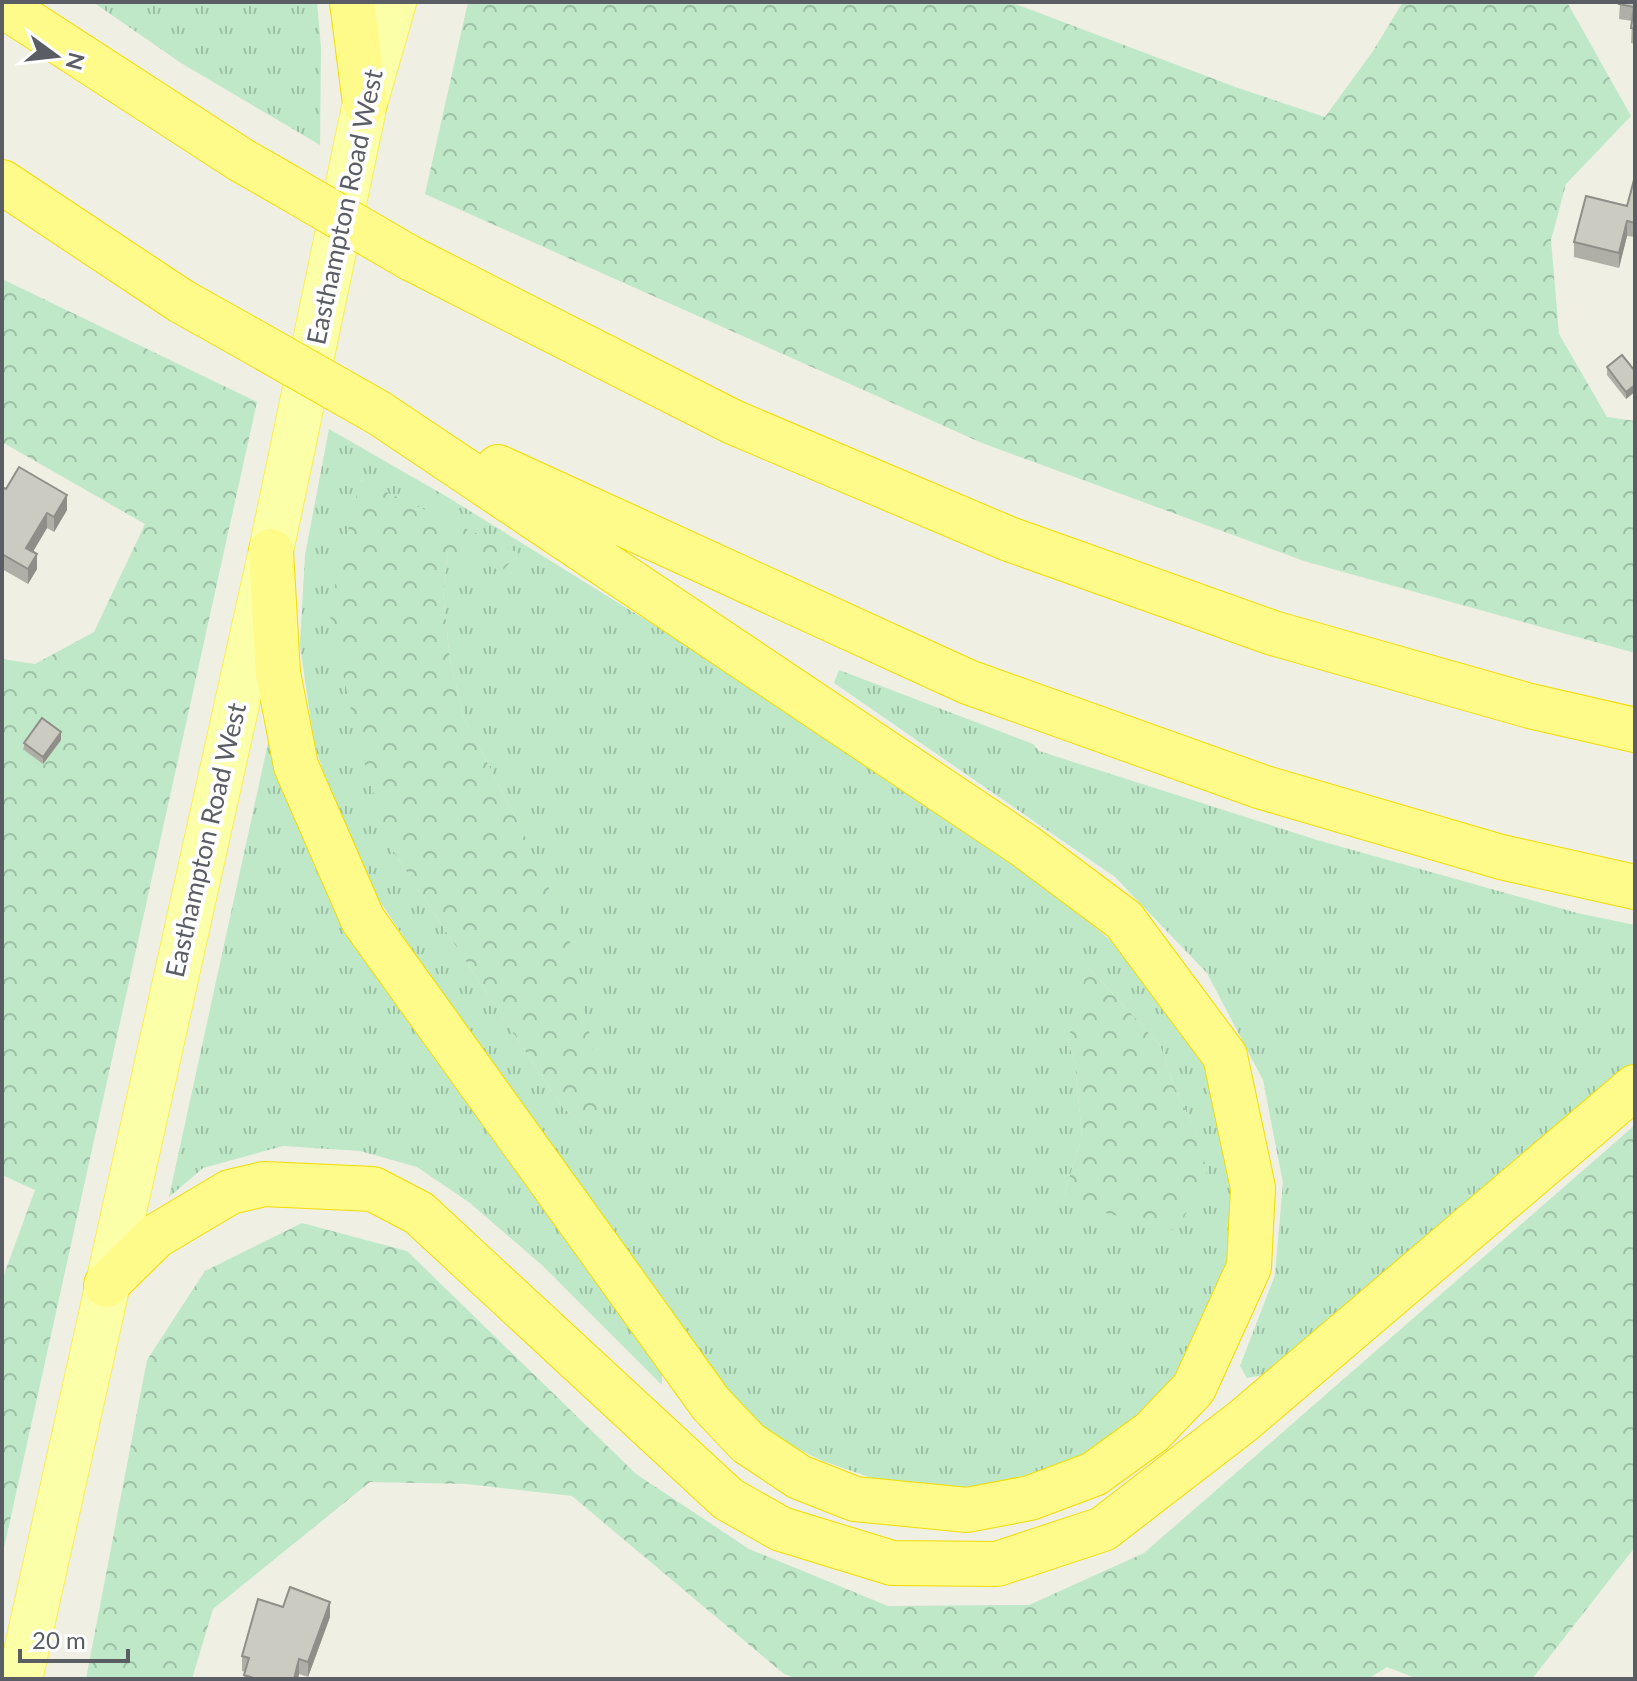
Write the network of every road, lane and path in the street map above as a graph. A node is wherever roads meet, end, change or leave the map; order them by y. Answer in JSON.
{"nodes":[{"id":1,"x":352,"y":2,"type":"edge"},
{"id":2,"x":394,"y":2,"type":"edge"},
{"id":3,"x":2,"y":5,"type":"edge"},
{"id":4,"x":365,"y":103,"type":"junction"},
{"id":5,"x":2,"y":182,"type":"edge"},
{"id":6,"x":379,"y":413,"type":"junction"},
{"id":7,"x":271,"y":551,"type":"junction"},
{"id":8,"x":1635,"y":730,"type":"edge"},
{"id":9,"x":1635,"y":887,"type":"edge"},
{"id":10,"x":1635,"y":1087,"type":"edge"},
{"id":11,"x":106,"y":1285,"type":"junction"},
{"id":12,"x":20,"y":1679,"type":"edge"}],
"edges":[{"from":1,"to":4,"type":"highway"},
{"from":2,"to":4,"type":"main road","name":"Easthampton Road West"},
{"from":3,"to":8,"type":"highway","bridge":true},
{"from":4,"to":7,"type":"main road","name":"Easthampton Road West"},
{"from":5,"to":6,"type":"highway","bridge":true},
{"from":6,"to":7,"type":"highway"},
{"from":6,"to":9,"type":"highway"},
{"from":7,"to":11,"type":"main road","name":"Easthampton Road West"},
{"from":10,"to":11,"type":"highway"},
{"from":11,"to":12,"type":"main road","name":"Easthampton Road West"}]}
